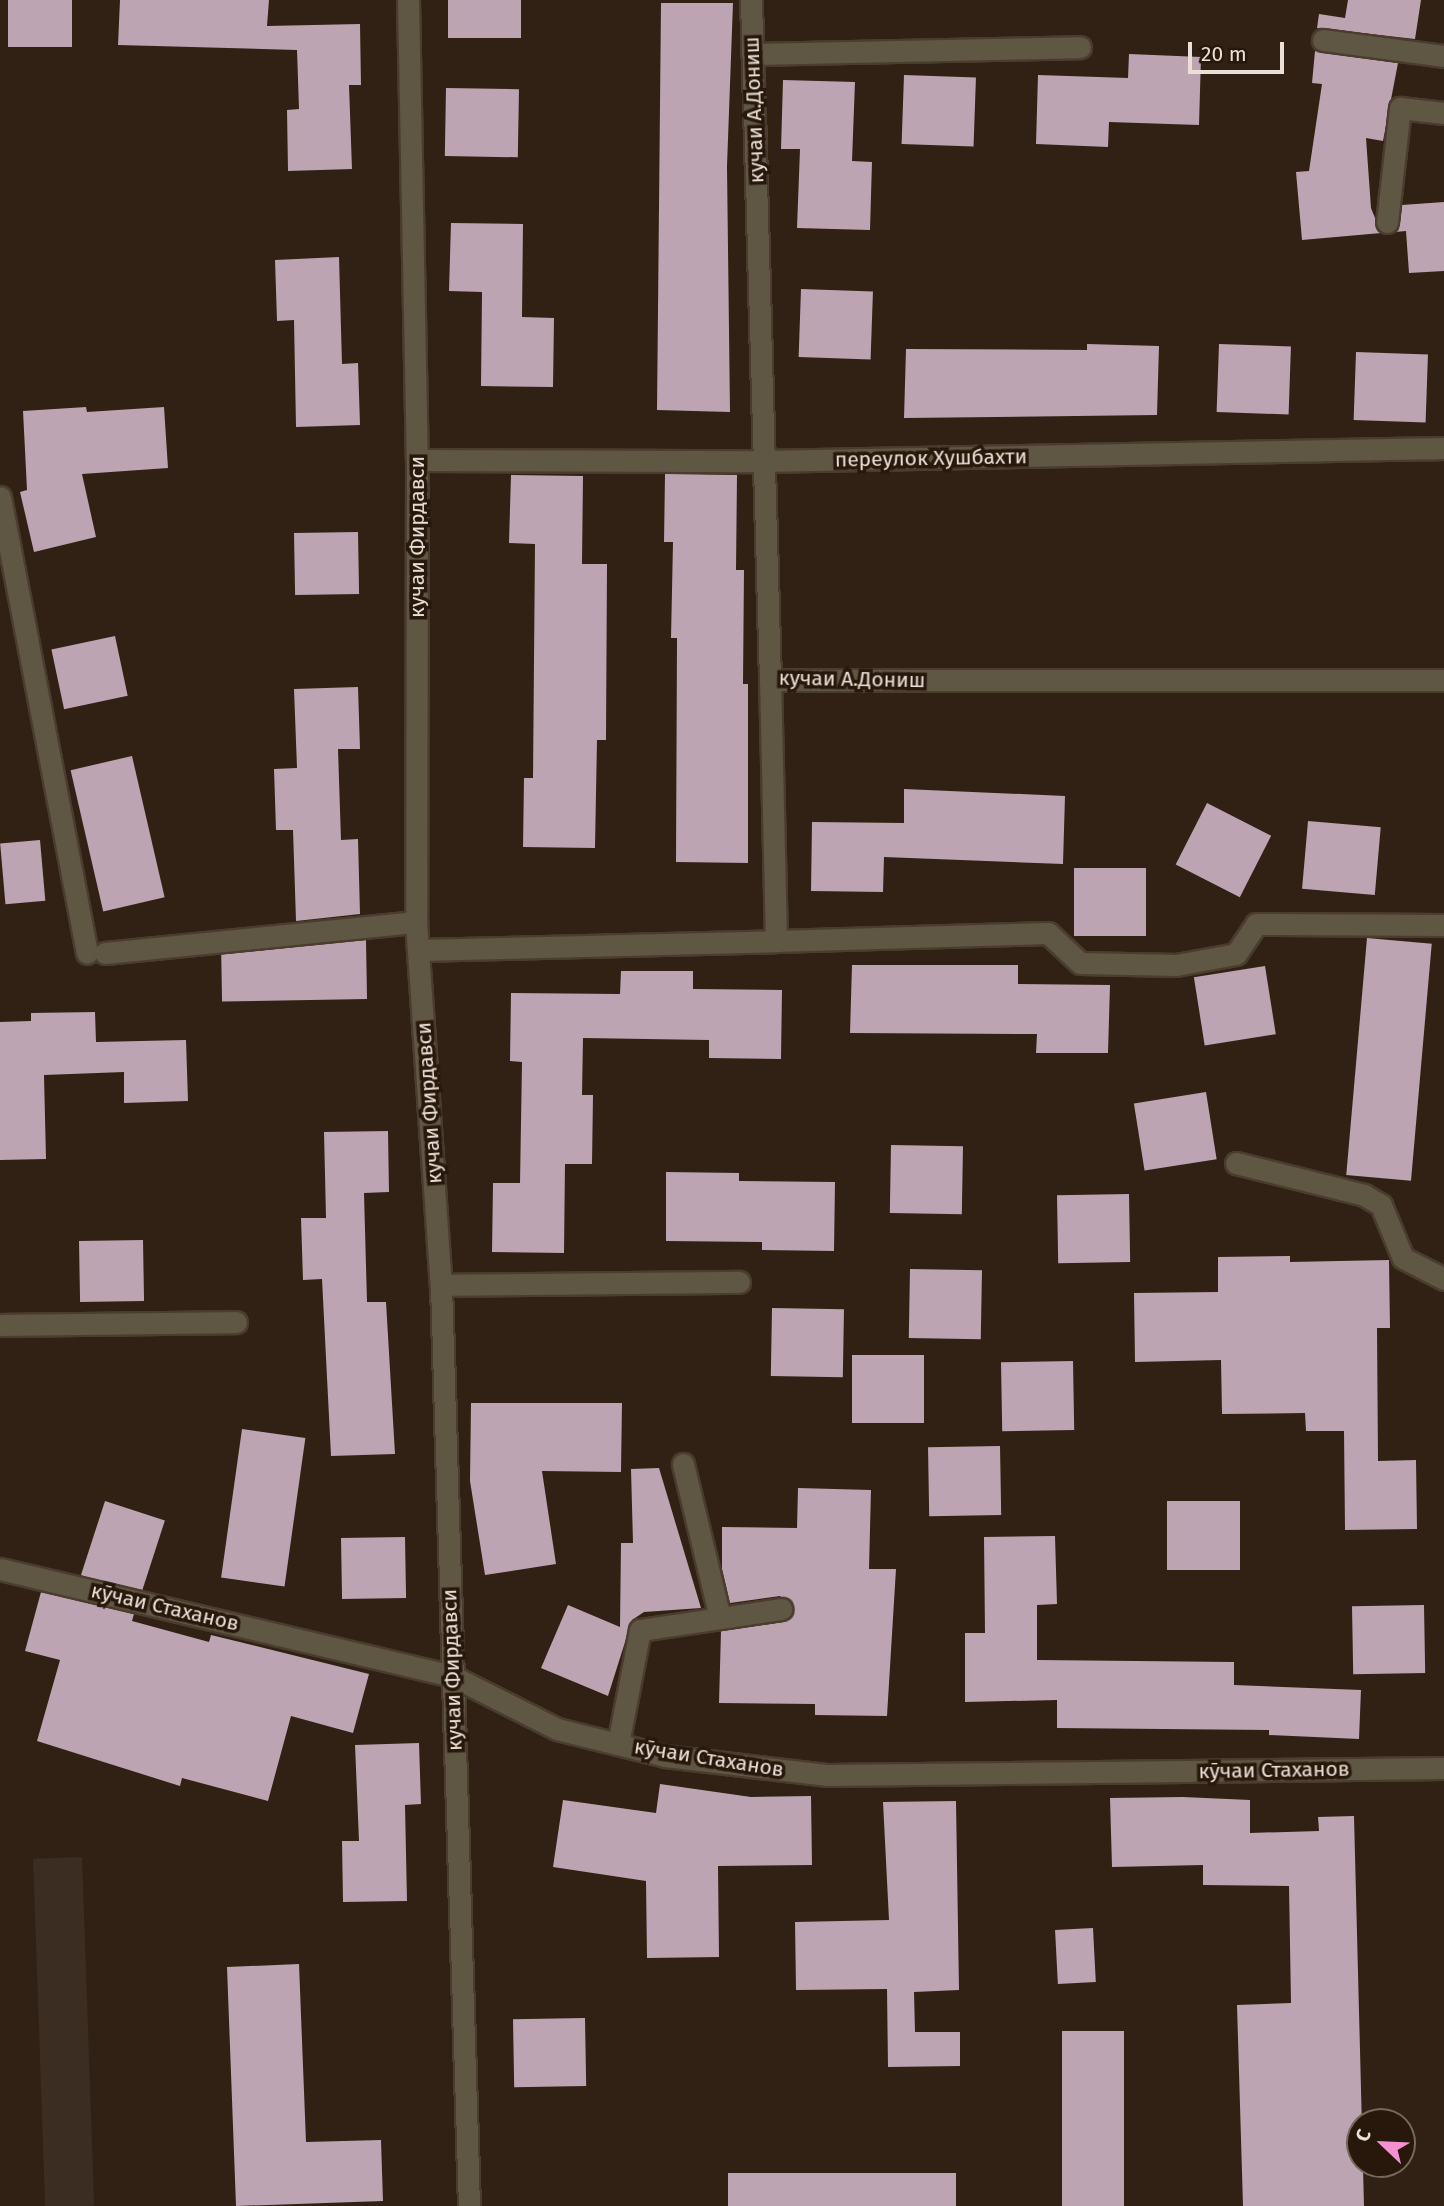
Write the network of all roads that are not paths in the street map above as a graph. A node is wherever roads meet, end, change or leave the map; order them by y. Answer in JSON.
{"nodes":[{"id":1,"x":408,"y":0,"type":"edge"},
{"id":2,"x":751,"y":0,"type":"edge"},
{"id":3,"x":1323,"y":40,"type":"dead end"},
{"id":4,"x":1080,"y":47,"type":"dead end"},
{"id":5,"x":752,"y":54,"type":"junction"},
{"id":6,"x":1444,"y":56,"type":"edge"},
{"id":7,"x":1444,"y":113,"type":"edge"},
{"id":8,"x":1387,"y":222,"type":"dead end"},
{"id":9,"x":1444,"y":448,"type":"edge"},
{"id":10,"x":417,"y":460,"type":"junction"},
{"id":11,"x":763,"y":461,"type":"junction"},
{"id":12,"x":0,"y":497,"type":"edge"},
{"id":13,"x":770,"y":680,"type":"junction"},
{"id":14,"x":1444,"y":680,"type":"edge"},
{"id":15,"x":416,"y":922,"type":"junction"},
{"id":16,"x":1444,"y":925,"type":"edge"},
{"id":17,"x":776,"y":941,"type":"junction"},
{"id":18,"x":420,"y":950,"type":"junction"},
{"id":19,"x":1236,"y":1163,"type":"dead end"},
{"id":20,"x":1444,"y":1279,"type":"edge"},
{"id":21,"x":739,"y":1282,"type":"dead end"},
{"id":22,"x":441,"y":1285,"type":"junction"},
{"id":23,"x":236,"y":1322,"type":"dead end"},
{"id":24,"x":0,"y":1325,"type":"edge"},
{"id":25,"x":683,"y":1464,"type":"dead end"},
{"id":26,"x":0,"y":1569,"type":"edge"},
{"id":27,"x":781,"y":1609,"type":"dead end"},
{"id":28,"x":720,"y":1618,"type":"junction"},
{"id":29,"x":452,"y":1676,"type":"junction"},
{"id":30,"x":618,"y":1744,"type":"junction"},
{"id":31,"x":1444,"y":1768,"type":"edge"},
{"id":32,"x":469,"y":2206,"type":"edge"}],
"edges":[{"from":1,"to":10,"type":"street","name":"кучаи Фирдавси"},
{"from":2,"to":5,"type":"street","name":"кучаи А.Дониш"},
{"from":3,"to":6,"type":"street"},
{"from":4,"to":5,"type":"street"},
{"from":5,"to":11,"type":"street","name":"кучаи А.Дониш"},
{"from":7,"to":8,"type":"street"},
{"from":9,"to":11,"type":"street","name":"переулок Хушбахти"},
{"from":10,"to":11,"type":"street","name":"переулок Хушбахти"},
{"from":10,"to":15,"type":"street","name":"кучаи Фирдавси"},
{"from":11,"to":13,"type":"street","name":"кучаи А.Дониш"},
{"from":12,"to":15,"type":"street"},
{"from":13,"to":14,"type":"street","name":"кучаи А.Дониш"},
{"from":13,"to":17,"type":"street"},
{"from":15,"to":18,"type":"street","name":"кучаи Фирдавси"},
{"from":16,"to":17,"type":"street"},
{"from":17,"to":18,"type":"street"},
{"from":18,"to":22,"type":"street","name":"кучаи Фирдавси"},
{"from":19,"to":20,"type":"street"},
{"from":21,"to":22,"type":"street"},
{"from":22,"to":29,"type":"street","name":"кучаи Фирдавси"},
{"from":23,"to":24,"type":"street"},
{"from":25,"to":28,"type":"street"},
{"from":26,"to":29,"type":"street","name":"кӯчаи Стаханов"},
{"from":27,"to":28,"type":"street"},
{"from":28,"to":30,"type":"street"},
{"from":29,"to":30,"type":"street","name":"кӯчаи Стаханов"},
{"from":29,"to":32,"type":"street","name":"кучаи Фирдавси"},
{"from":30,"to":31,"type":"street","name":"кӯчаи Стаханов"}]}
